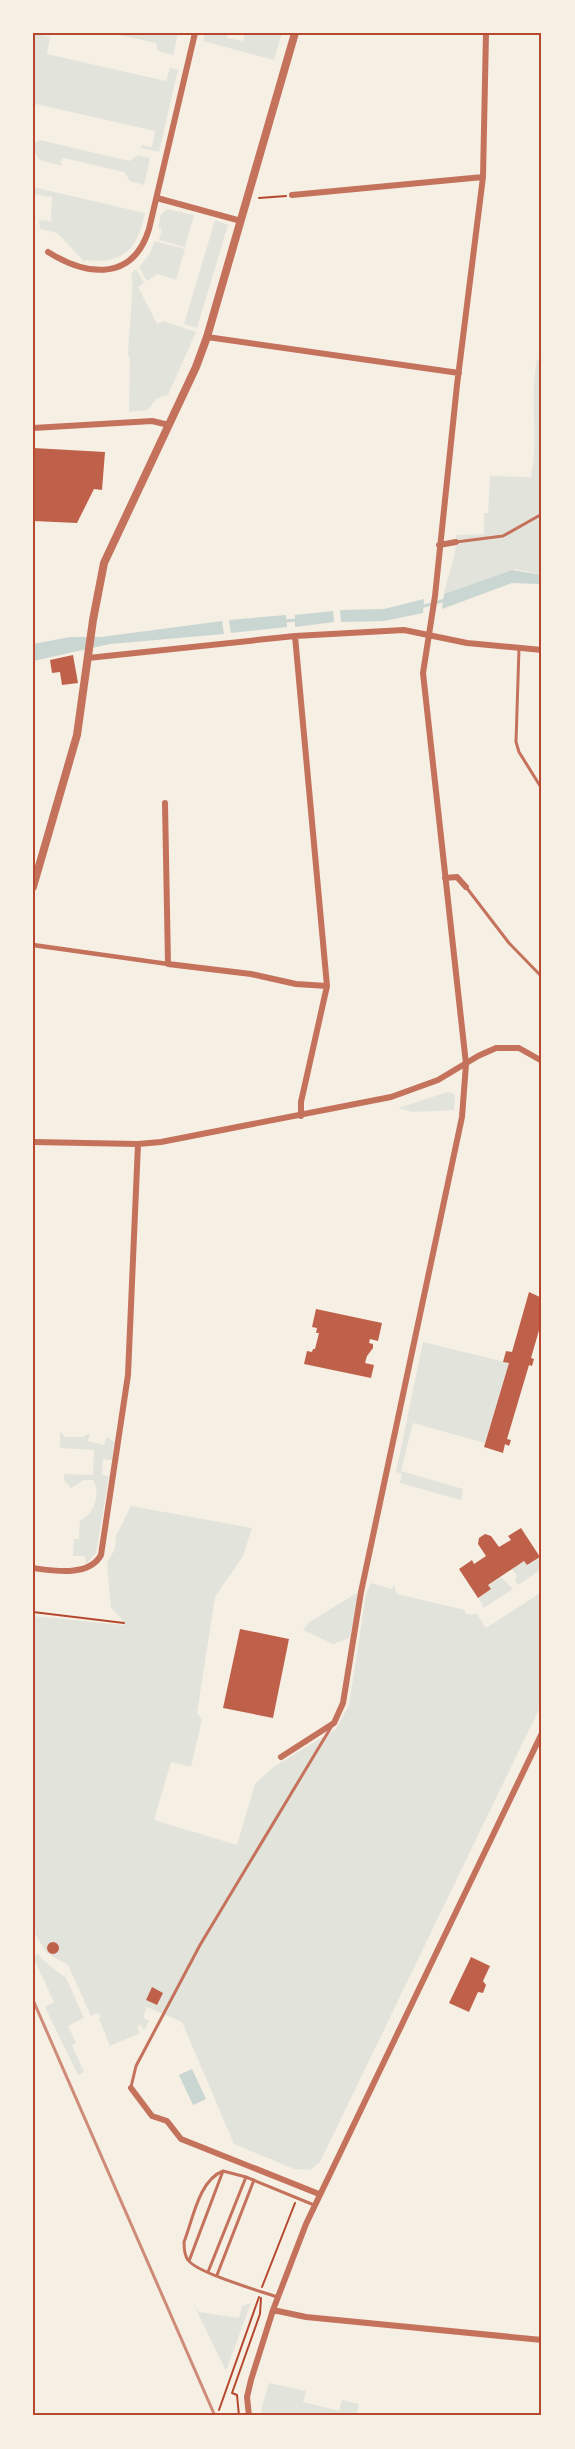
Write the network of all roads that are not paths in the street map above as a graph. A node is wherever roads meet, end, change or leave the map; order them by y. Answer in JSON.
{"nodes":[{"id":1,"x":195,"y":33,"type":"edge"},
{"id":2,"x":294,"y":33,"type":"edge"},
{"id":3,"x":486,"y":33,"type":"edge"},
{"id":4,"x":483,"y":177,"type":"junction"},
{"id":5,"x":292,"y":195,"type":"road end"},
{"id":6,"x":157,"y":198,"type":"junction"},
{"id":7,"x":241,"y":221,"type":"junction"},
{"id":8,"x":48,"y":252,"type":"dead end"},
{"id":9,"x":207,"y":337,"type":"junction"},
{"id":10,"x":459,"y":373,"type":"junction"},
{"id":11,"x":169,"y":425,"type":"junction"},
{"id":12,"x":33,"y":428,"type":"edge"},
{"id":13,"x":542,"y":514,"type":"edge"},
{"id":14,"x":456,"y":542,"type":"joint"},
{"id":15,"x":439,"y":545,"type":"junction"},
{"id":16,"x":428,"y":634,"type":"junction"},
{"id":17,"x":295,"y":636,"type":"junction"},
{"id":18,"x":519,"y":648,"type":"junction"},
{"id":19,"x":542,"y":650,"type":"edge"},
{"id":20,"x":89,"y":656,"type":"junction"},
{"id":21,"x":542,"y":789,"type":"edge"},
{"id":22,"x":165,"y":803,"type":"dead end"},
{"id":23,"x":445,"y":878,"type":"junction"},
{"id":24,"x":33,"y":887,"type":"edge"},
{"id":25,"x":466,"y":887,"type":"joint"},
{"id":26,"x":33,"y":945,"type":"edge"},
{"id":27,"x":168,"y":964,"type":"junction"},
{"id":28,"x":542,"y":977,"type":"edge"},
{"id":29,"x":327,"y":986,"type":"junction"},
{"id":30,"x":542,"y":1060,"type":"edge"},
{"id":31,"x":466,"y":1064,"type":"junction"},
{"id":32,"x":301,"y":1116,"type":"junction"},
{"id":33,"x":33,"y":1142,"type":"edge"},
{"id":34,"x":138,"y":1144,"type":"junction"},
{"id":35,"x":33,"y":1568,"type":"edge"},
{"id":36,"x":334,"y":1723,"type":"junction"},
{"id":37,"x":542,"y":1733,"type":"edge"},
{"id":38,"x":281,"y":1757,"type":"dead end"},
{"id":39,"x":131,"y":2088,"type":"joint"},
{"id":40,"x":223,"y":2170,"type":"junction"},
{"id":41,"x":246,"y":2177,"type":"junction"},
{"id":42,"x":254,"y":2180,"type":"junction"},
{"id":43,"x":319,"y":2194,"type":"junction"},
{"id":44,"x":314,"y":2205,"type":"junction"},
{"id":45,"x":189,"y":2261,"type":"junction"},
{"id":46,"x":208,"y":2272,"type":"junction"},
{"id":47,"x":217,"y":2275,"type":"junction"},
{"id":48,"x":277,"y":2297,"type":"junction"},
{"id":49,"x":273,"y":2310,"type":"junction"},
{"id":50,"x":542,"y":2340,"type":"edge"},
{"id":51,"x":249,"y":2416,"type":"edge"}],
"edges":[{"from":1,"to":6,"type":"street"},
{"from":2,"to":7,"type":"street"},
{"from":3,"to":4,"type":"street"},
{"from":4,"to":5,"type":"street"},
{"from":4,"to":10,"type":"street"},
{"from":6,"to":7,"type":"street"},
{"from":6,"to":8,"type":"street"},
{"from":7,"to":9,"type":"street"},
{"from":9,"to":10,"type":"street"},
{"from":9,"to":11,"type":"street"},
{"from":10,"to":15,"type":"street"},
{"from":11,"to":12,"type":"street"},
{"from":11,"to":20,"type":"street"},
{"from":13,"to":14,"type":"lane"},
{"from":14,"to":15,"type":"street"},
{"from":15,"to":16,"type":"street"},
{"from":16,"to":17,"type":"street"},
{"from":16,"to":18,"type":"street"},
{"from":16,"to":23,"type":"street"},
{"from":17,"to":20,"type":"street"},
{"from":17,"to":29,"type":"street"},
{"from":18,"to":19,"type":"street"},
{"from":18,"to":21,"type":"lane"},
{"from":20,"to":24,"type":"street"},
{"from":22,"to":27,"type":"street"},
{"from":23,"to":25,"type":"street"},
{"from":23,"to":31,"type":"street"},
{"from":25,"to":28,"type":"lane"},
{"from":26,"to":27,"type":"street"},
{"from":27,"to":29,"type":"street"},
{"from":29,"to":32,"type":"street"},
{"from":30,"to":31,"type":"street"},
{"from":31,"to":32,"type":"street"},
{"from":31,"to":36,"type":"street"},
{"from":32,"to":34,"type":"street"},
{"from":33,"to":34,"type":"street"},
{"from":34,"to":35,"type":"street"},
{"from":36,"to":38,"type":"street"},
{"from":36,"to":39,"type":"lane"},
{"from":37,"to":43,"type":"street"},
{"from":39,"to":43,"type":"street"},
{"from":40,"to":41,"type":"lane"},
{"from":40,"to":45,"type":"lane"},
{"from":40,"to":45,"type":"lane"},
{"from":41,"to":42,"type":"lane"},
{"from":41,"to":46,"type":"lane"},
{"from":42,"to":44,"type":"lane"},
{"from":42,"to":47,"type":"lane"},
{"from":43,"to":44,"type":"street"},
{"from":44,"to":48,"type":"street"},
{"from":45,"to":46,"type":"lane"},
{"from":46,"to":47,"type":"lane"},
{"from":47,"to":48,"type":"lane"},
{"from":48,"to":49,"type":"street"},
{"from":49,"to":50,"type":"street"},
{"from":49,"to":51,"type":"street"}]}
